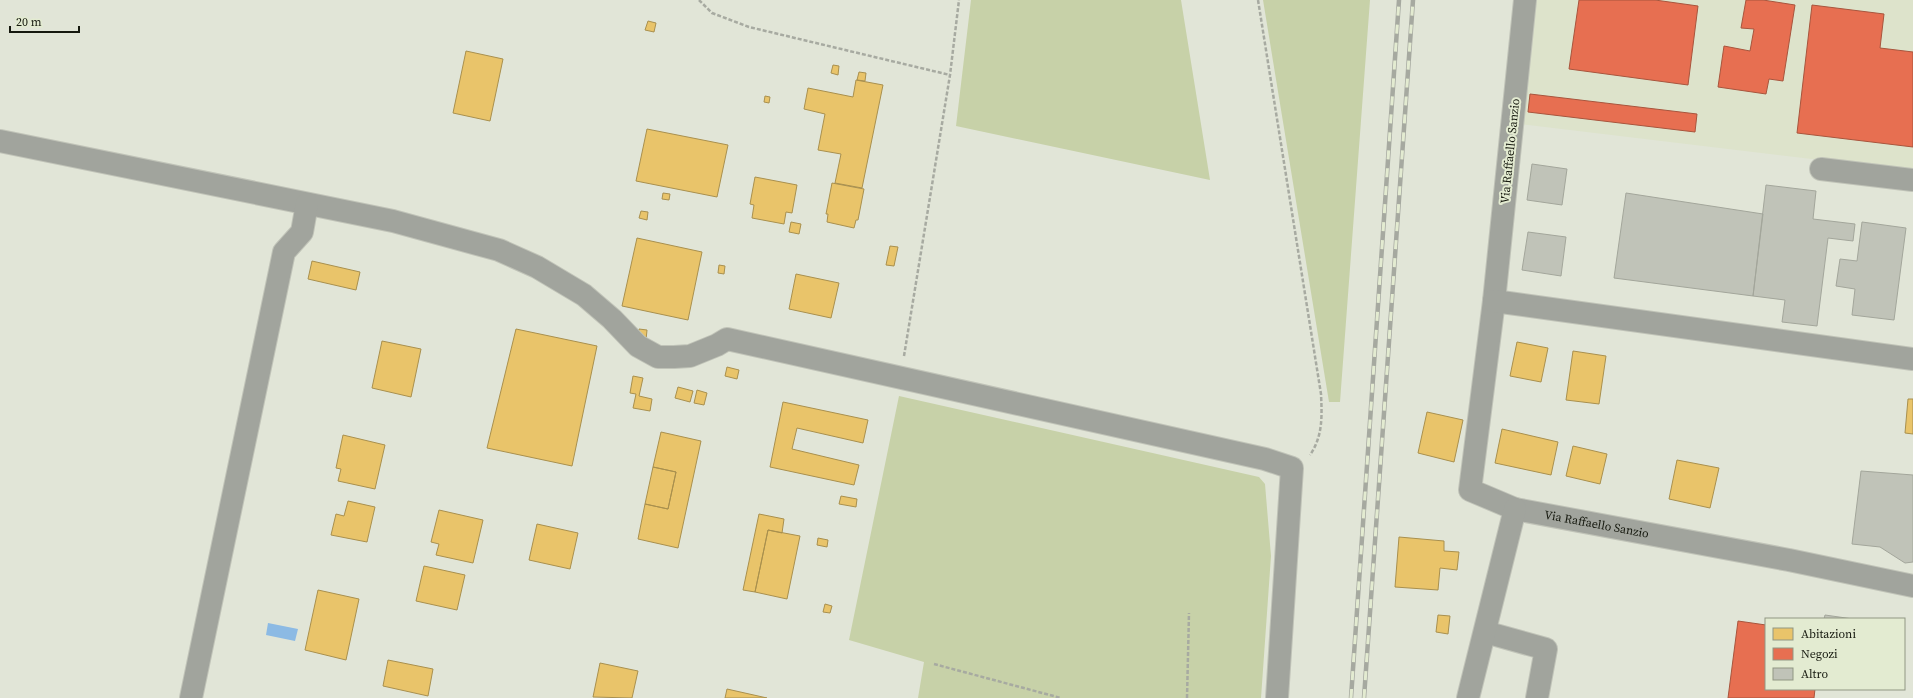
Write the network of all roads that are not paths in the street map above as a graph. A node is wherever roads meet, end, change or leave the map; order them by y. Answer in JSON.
{"nodes":[{"id":1,"x":1525,"y":0,"type":"edge"},
{"id":2,"x":0,"y":141,"type":"edge"},
{"id":3,"x":1821,"y":169,"type":"dead end"},
{"id":4,"x":1913,"y":180,"type":"edge"},
{"id":5,"x":307,"y":204,"type":"junction"},
{"id":6,"x":1494,"y":301,"type":"junction"},
{"id":7,"x":1913,"y":359,"type":"edge"},
{"id":8,"x":1515,"y":509,"type":"junction"},
{"id":9,"x":1913,"y":586,"type":"edge"},
{"id":10,"x":1485,"y":632,"type":"junction"},
{"id":11,"x":191,"y":698,"type":"edge"},
{"id":12,"x":1277,"y":698,"type":"edge"},
{"id":13,"x":1468,"y":698,"type":"edge"},
{"id":14,"x":1537,"y":698,"type":"edge"}],
"edges":[{"from":1,"to":6,"type":"street","name":"Via Raffaello Sanzio"},
{"from":2,"to":5,"type":"street"},
{"from":3,"to":4,"type":"street"},
{"from":5,"to":11,"type":"street"},
{"from":5,"to":12,"type":"street"},
{"from":6,"to":7,"type":"street"},
{"from":6,"to":8,"type":"street","name":"Via Raffaello Sanzio"},
{"from":8,"to":9,"type":"street","name":"Via Raffaello Sanzio"},
{"from":8,"to":10,"type":"street"},
{"from":10,"to":13,"type":"street"},
{"from":10,"to":14,"type":"street"}]}
